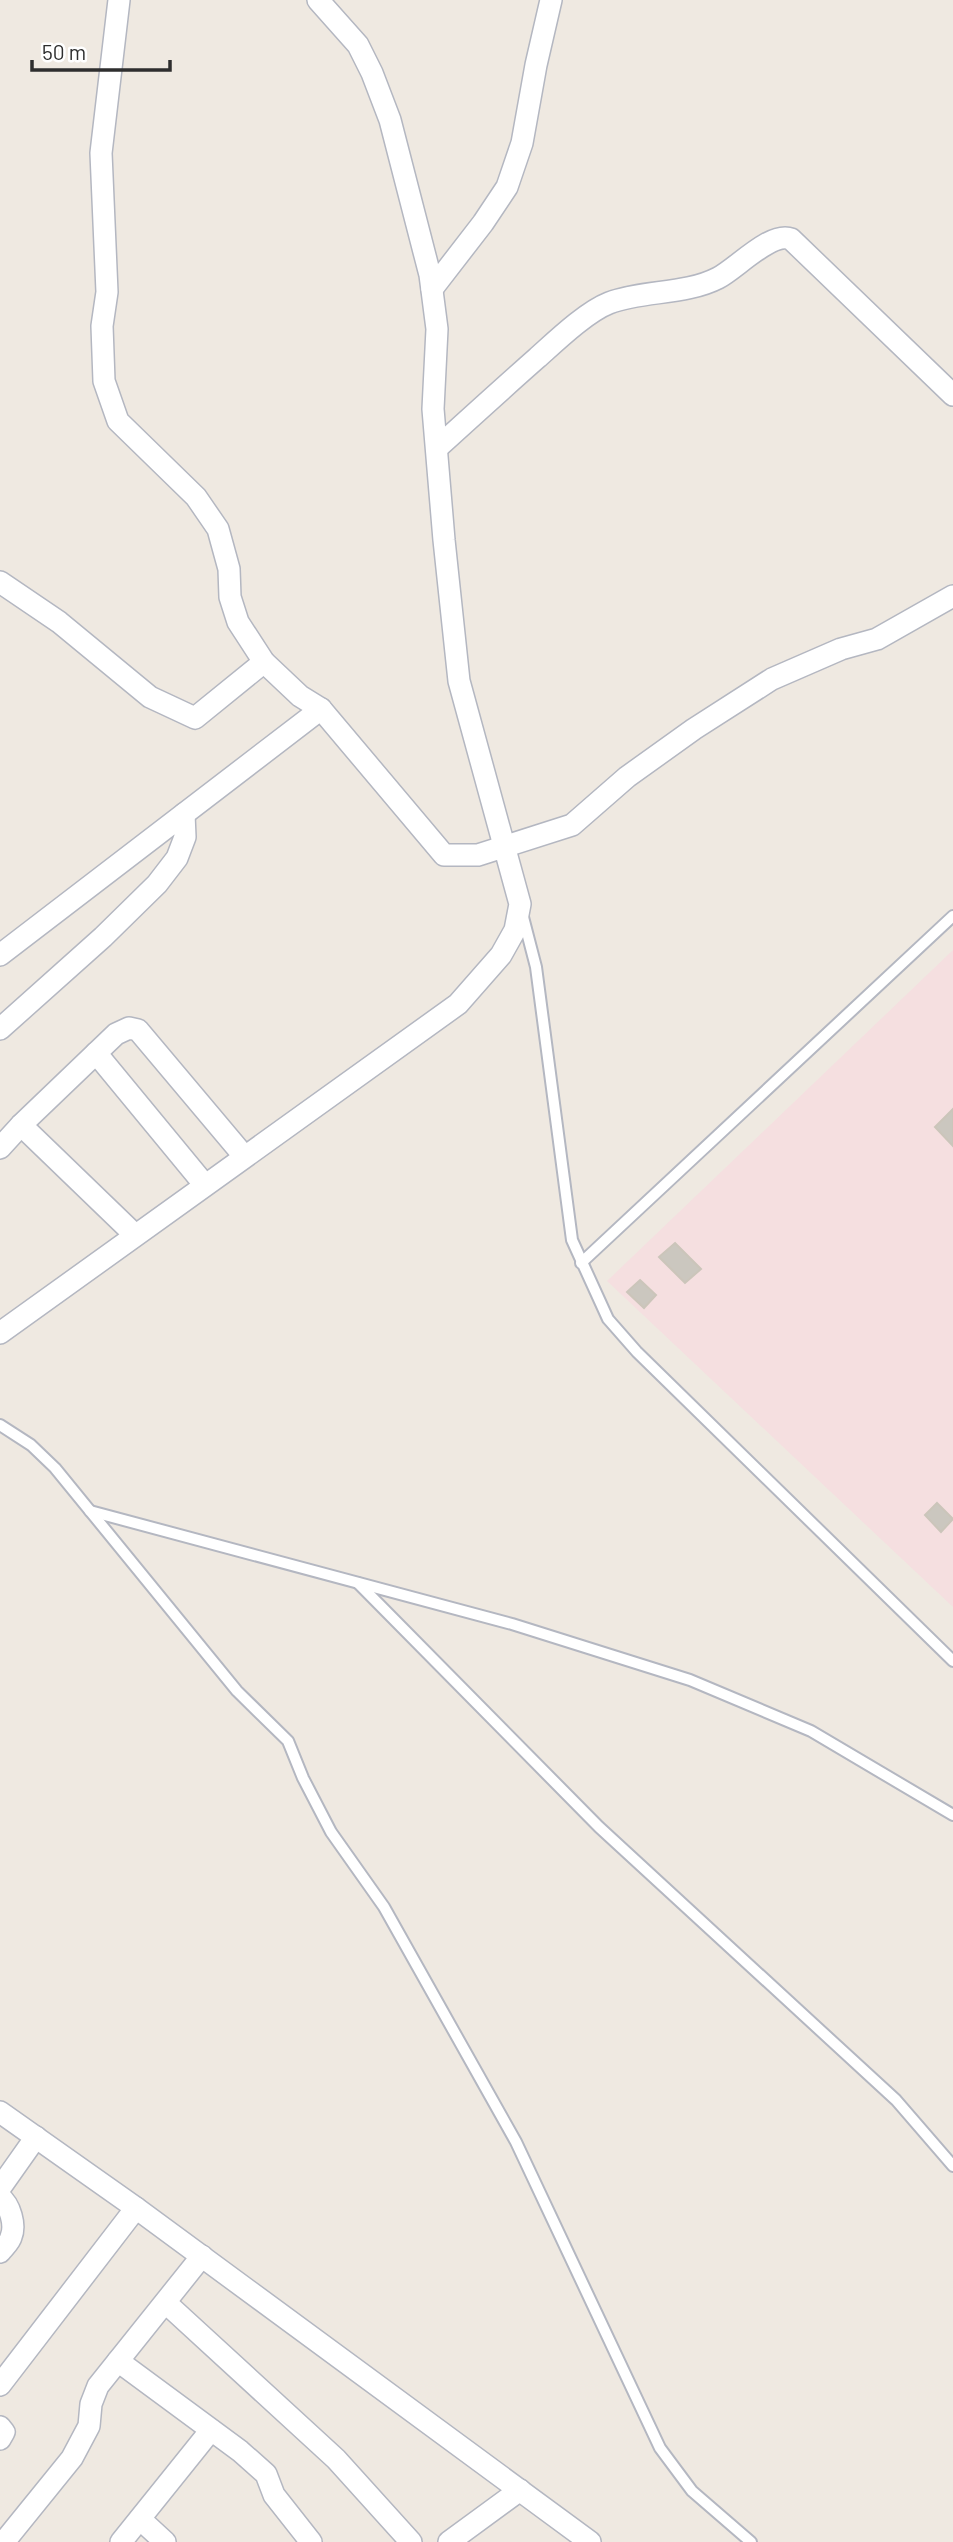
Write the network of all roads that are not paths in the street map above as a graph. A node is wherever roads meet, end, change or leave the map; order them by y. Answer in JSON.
{"nodes":[{"id":1,"x":119,"y":0,"type":"edge"},
{"id":2,"x":318,"y":0,"type":"edge"},
{"id":3,"x":551,"y":0,"type":"edge"},
{"id":4,"x":432,"y":289,"type":"junction"},
{"id":5,"x":953,"y":395,"type":"edge"},
{"id":6,"x":437,"y":448,"type":"junction"},
{"id":7,"x":0,"y":582,"type":"edge"},
{"id":8,"x":953,"y":596,"type":"edge"},
{"id":9,"x":264,"y":662,"type":"junction"},
{"id":10,"x":321,"y":709,"type":"junction"},
{"id":11,"x":184,"y":814,"type":"junction"},
{"id":12,"x":504,"y":848,"type":"junction"},
{"id":13,"x":520,"y":904,"type":"junction"},
{"id":14,"x":953,"y":916,"type":"edge"},
{"id":15,"x":0,"y":955,"type":"edge"},
{"id":16,"x":0,"y":1029,"type":"edge"},
{"id":17,"x":96,"y":1053,"type":"junction"},
{"id":18,"x":21,"y":1125,"type":"junction"},
{"id":19,"x":0,"y":1148,"type":"edge"},
{"id":20,"x":244,"y":1156,"type":"junction"},
{"id":21,"x":204,"y":1184,"type":"junction"},
{"id":22,"x":134,"y":1234,"type":"junction"},
{"id":23,"x":581,"y":1263,"type":"junction"},
{"id":24,"x":0,"y":1333,"type":"edge"},
{"id":25,"x":0,"y":1424,"type":"edge"},
{"id":26,"x":90,"y":1511,"type":"junction"},
{"id":27,"x":356,"y":1581,"type":"junction"},
{"id":28,"x":953,"y":1661,"type":"edge"},
{"id":29,"x":953,"y":1815,"type":"edge"},
{"id":30,"x":0,"y":2112,"type":"edge"},
{"id":31,"x":37,"y":2137,"type":"junction"},
{"id":32,"x":953,"y":2166,"type":"edge"},
{"id":33,"x":0,"y":2188,"type":"edge"},
{"id":34,"x":0,"y":2197,"type":"edge"},
{"id":35,"x":136,"y":2208,"type":"junction"},
{"id":36,"x":0,"y":2252,"type":"edge"},
{"id":37,"x":202,"y":2256,"type":"junction"},
{"id":38,"x":166,"y":2303,"type":"junction"},
{"id":39,"x":118,"y":2361,"type":"junction"},
{"id":40,"x":0,"y":2385,"type":"edge"},
{"id":41,"x":0,"y":2427,"type":"edge"},
{"id":42,"x":211,"y":2430,"type":"junction"},
{"id":43,"x":0,"y":2439,"type":"edge"},
{"id":44,"x":520,"y":2490,"type":"junction"},
{"id":45,"x":139,"y":2519,"type":"junction"},
{"id":46,"x":580,"y":2539,"type":"edge"},
{"id":47,"x":5,"y":2542,"type":"edge"},
{"id":48,"x":121,"y":2542,"type":"edge"},
{"id":49,"x":165,"y":2542,"type":"edge"},
{"id":50,"x":311,"y":2542,"type":"edge"},
{"id":51,"x":411,"y":2542,"type":"edge"},
{"id":52,"x":449,"y":2542,"type":"edge"},
{"id":53,"x":751,"y":2542,"type":"edge"}],
"edges":[{"from":1,"to":9,"type":"street"},
{"from":2,"to":4,"type":"street"},
{"from":3,"to":4,"type":"street"},
{"from":4,"to":6,"type":"street"},
{"from":5,"to":6,"type":"street"},
{"from":6,"to":12,"type":"street"},
{"from":7,"to":9,"type":"street"},
{"from":8,"to":12,"type":"street"},
{"from":9,"to":10,"type":"street"},
{"from":10,"to":11,"type":"street"},
{"from":10,"to":12,"type":"street"},
{"from":11,"to":15,"type":"street"},
{"from":11,"to":16,"type":"street"},
{"from":12,"to":13,"type":"street"},
{"from":13,"to":20,"type":"street"},
{"from":13,"to":23,"type":"lane"},
{"from":14,"to":23,"type":"lane"},
{"from":17,"to":18,"type":"street"},
{"from":17,"to":20,"type":"street"},
{"from":17,"to":21,"type":"street"},
{"from":18,"to":19,"type":"street"},
{"from":18,"to":22,"type":"street"},
{"from":20,"to":21,"type":"street"},
{"from":21,"to":22,"type":"street"},
{"from":22,"to":24,"type":"street"},
{"from":23,"to":28,"type":"lane"},
{"from":25,"to":26,"type":"lane"},
{"from":26,"to":27,"type":"lane"},
{"from":26,"to":53,"type":"lane"},
{"from":27,"to":29,"type":"lane"},
{"from":27,"to":32,"type":"lane"},
{"from":30,"to":31,"type":"street"},
{"from":31,"to":33,"type":"street"},
{"from":31,"to":35,"type":"street"},
{"from":34,"to":36,"type":"street"},
{"from":35,"to":37,"type":"street"},
{"from":35,"to":40,"type":"street"},
{"from":37,"to":38,"type":"street"},
{"from":37,"to":44,"type":"street"},
{"from":38,"to":39,"type":"street"},
{"from":38,"to":51,"type":"street"},
{"from":39,"to":42,"type":"street"},
{"from":39,"to":47,"type":"street"},
{"from":41,"to":43,"type":"street"},
{"from":42,"to":45,"type":"street"},
{"from":42,"to":50,"type":"street"},
{"from":44,"to":46,"type":"street"},
{"from":44,"to":52,"type":"street"},
{"from":45,"to":48,"type":"street"},
{"from":45,"to":49,"type":"street"}]}
